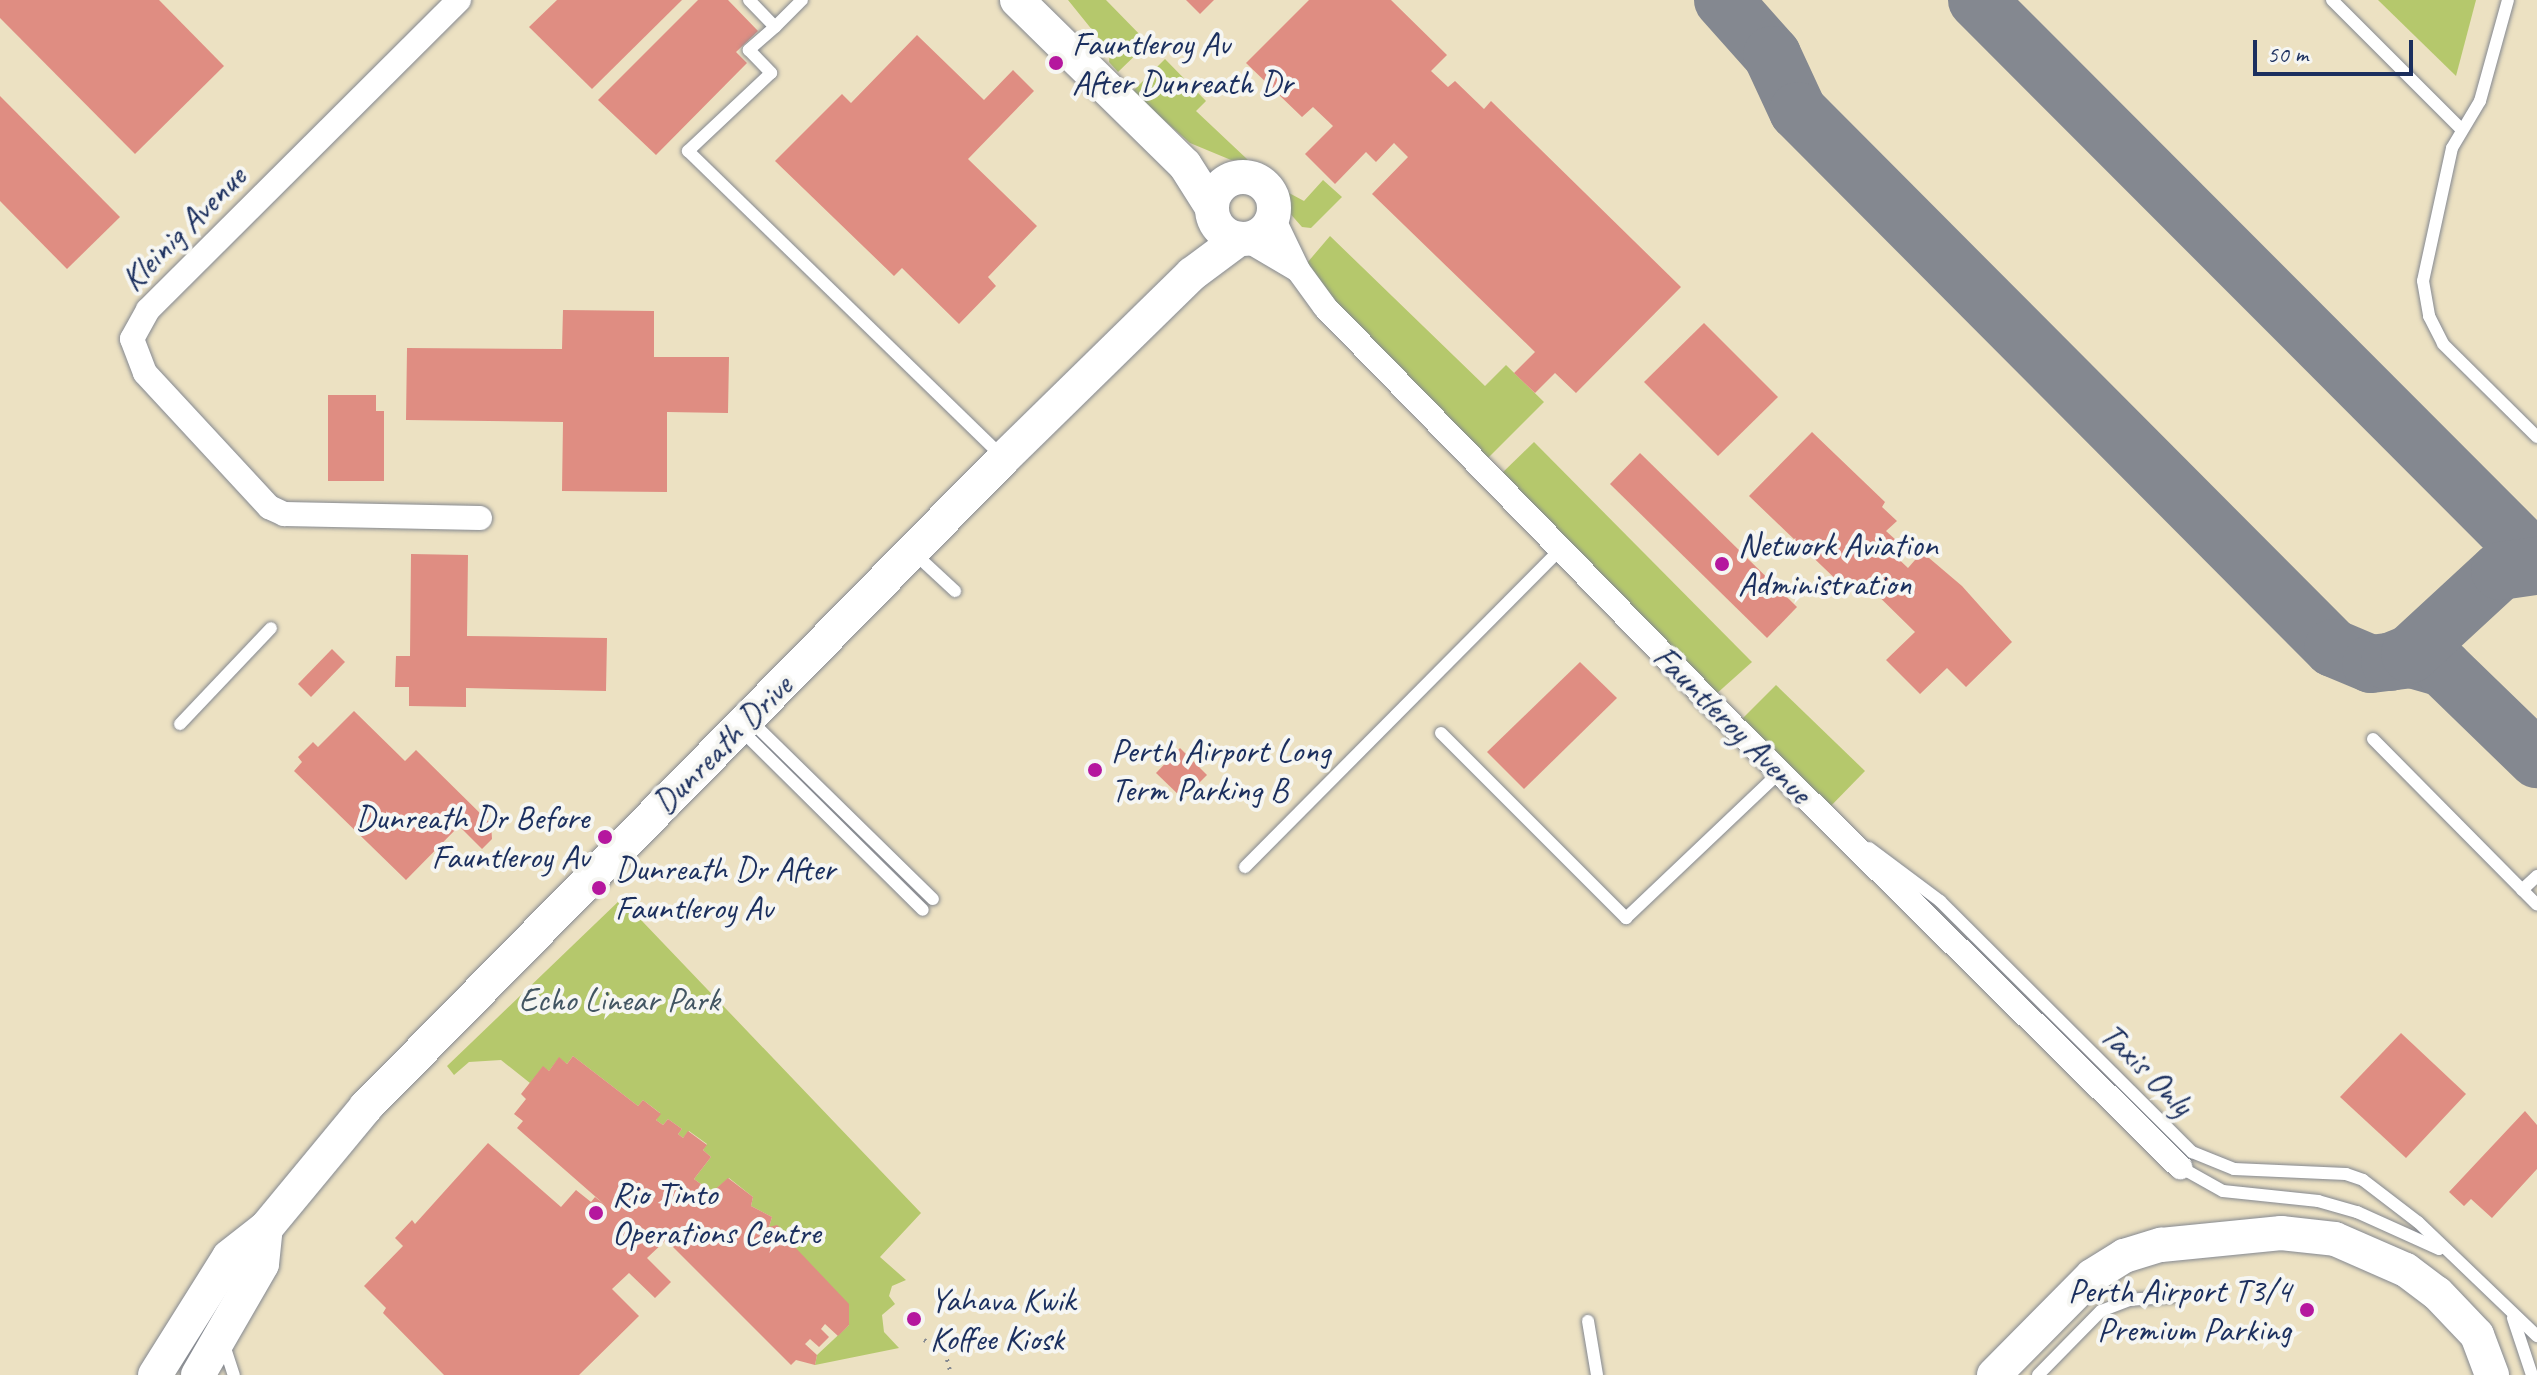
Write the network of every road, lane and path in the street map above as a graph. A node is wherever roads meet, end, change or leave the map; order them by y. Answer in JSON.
{"nodes":[{"id":1,"x":459,"y":0,"type":"edge"},
{"id":2,"x":749,"y":0,"type":"edge"},
{"id":3,"x":802,"y":0,"type":"edge"},
{"id":4,"x":1017,"y":0,"type":"edge"},
{"id":5,"x":2332,"y":0,"type":"edge"},
{"id":6,"x":2508,"y":0,"type":"edge"},
{"id":7,"x":775,"y":27,"type":"junction"},
{"id":8,"x":2462,"y":130,"type":"junction"},
{"id":9,"x":1185,"y":165,"type":"junction"},
{"id":10,"x":1232,"y":179,"type":"junction"},
{"id":11,"x":1273,"y":218,"type":"junction"},
{"id":12,"x":1227,"y":226,"type":"junction"},
{"id":13,"x":1298,"y":270,"type":"junction"},
{"id":14,"x":2537,"y":437,"type":"edge"},
{"id":15,"x":1004,"y":458,"type":"junction"},
{"id":16,"x":480,"y":518,"type":"dead end"},
{"id":17,"x":1560,"y":550,"type":"junction"},
{"id":18,"x":912,"y":551,"type":"junction"},
{"id":19,"x":955,"y":591,"type":"dead end"},
{"id":20,"x":271,"y":628,"type":"dead end"},
{"id":21,"x":743,"y":722,"type":"junction"},
{"id":22,"x":180,"y":724,"type":"dead end"},
{"id":23,"x":1441,"y":733,"type":"dead end"},
{"id":24,"x":2373,"y":739,"type":"dead end"},
{"id":25,"x":1780,"y":772,"type":"junction"},
{"id":26,"x":1836,"y":827,"type":"junction"},
{"id":27,"x":1245,"y":867,"type":"dead end"},
{"id":28,"x":2537,"y":876,"type":"edge"},
{"id":29,"x":2522,"y":890,"type":"junction"},
{"id":30,"x":933,"y":899,"type":"dead end"},
{"id":31,"x":2537,"y":905,"type":"edge"},
{"id":32,"x":923,"y":910,"type":"dead end"},
{"id":33,"x":2180,"y":1167,"type":"joint"},
{"id":34,"x":266,"y":1228,"type":"junction"},
{"id":35,"x":2459,"y":1261,"type":"junction"},
{"id":36,"x":2177,"y":1296,"type":"dead end"},
{"id":37,"x":2505,"y":1305,"type":"junction"},
{"id":38,"x":1588,"y":1321,"type":"dead end"},
{"id":39,"x":224,"y":1326,"type":"junction"},
{"id":40,"x":2537,"y":1336,"type":"edge"},
{"id":41,"x":924,"y":1340,"type":"dead end"},
{"id":42,"x":155,"y":1375,"type":"edge"},
{"id":43,"x":198,"y":1375,"type":"edge"},
{"id":44,"x":234,"y":1375,"type":"edge"},
{"id":45,"x":951,"y":1375,"type":"edge"},
{"id":46,"x":1597,"y":1375,"type":"edge"},
{"id":47,"x":1994,"y":1375,"type":"edge"},
{"id":48,"x":2038,"y":1375,"type":"edge"},
{"id":49,"x":2492,"y":1375,"type":"edge"},
{"id":50,"x":2532,"y":1375,"type":"edge"}],
"edges":[{"from":1,"to":16,"type":"street","name":"Kleinig Avenue"},
{"from":2,"to":7,"type":"lane"},
{"from":3,"to":7,"type":"lane"},
{"from":4,"to":9,"type":"main road","name":"Fauntleroy Avenue"},
{"from":5,"to":8,"type":"lane"},
{"from":6,"to":8,"type":"lane"},
{"from":7,"to":15,"type":"lane"},
{"from":8,"to":14,"type":"lane"},
{"from":9,"to":10,"type":"main road","name":"Fauntleroy Avenue"},
{"from":9,"to":12,"type":"main road","name":"Fauntleroy Avenue"},
{"from":10,"to":11,"type":"main road"},
{"from":10,"to":12,"type":"main road"},
{"from":11,"to":12,"type":"main road"},
{"from":11,"to":13,"type":"street","name":"Fauntleroy Avenue"},
{"from":12,"to":13,"type":"street","name":"Fauntleroy Avenue"},
{"from":12,"to":15,"type":"main road","name":"Dunreath Drive"},
{"from":13,"to":17,"type":"street","name":"Fauntleroy Avenue"},
{"from":15,"to":18,"type":"main road","name":"Dunreath Drive"},
{"from":17,"to":25,"type":"street","name":"Fauntleroy Avenue"},
{"from":17,"to":27,"type":"lane"},
{"from":18,"to":19,"type":"lane"},
{"from":18,"to":21,"type":"main road","name":"Dunreath Drive"},
{"from":20,"to":22,"type":"lane"},
{"from":21,"to":30,"type":"lane"},
{"from":21,"to":32,"type":"lane"},
{"from":21,"to":34,"type":"main road","name":"Dunreath Drive"},
{"from":23,"to":25,"type":"lane"},
{"from":24,"to":29,"type":"lane"},
{"from":25,"to":26,"type":"street","name":"Fauntleroy Avenue"},
{"from":26,"to":33,"type":"street","name":"Fauntleroy Avenue"},
{"from":26,"to":35,"type":"lane","name":"Taxis Only"},
{"from":28,"to":29,"type":"lane"},
{"from":29,"to":31,"type":"lane"},
{"from":33,"to":35,"type":"lane"},
{"from":34,"to":39,"type":"main road"},
{"from":34,"to":42,"type":"main road","name":"Dunreath Drive"},
{"from":35,"to":37,"type":"lane"},
{"from":36,"to":48,"type":"lane"},
{"from":37,"to":40,"type":"lane"},
{"from":37,"to":50,"type":"lane"},
{"from":38,"to":46,"type":"lane"},
{"from":39,"to":43,"type":"main road"},
{"from":39,"to":44,"type":"lane"},
{"from":41,"to":45,"type":"path"},
{"from":47,"to":49,"type":"main road"}]}
